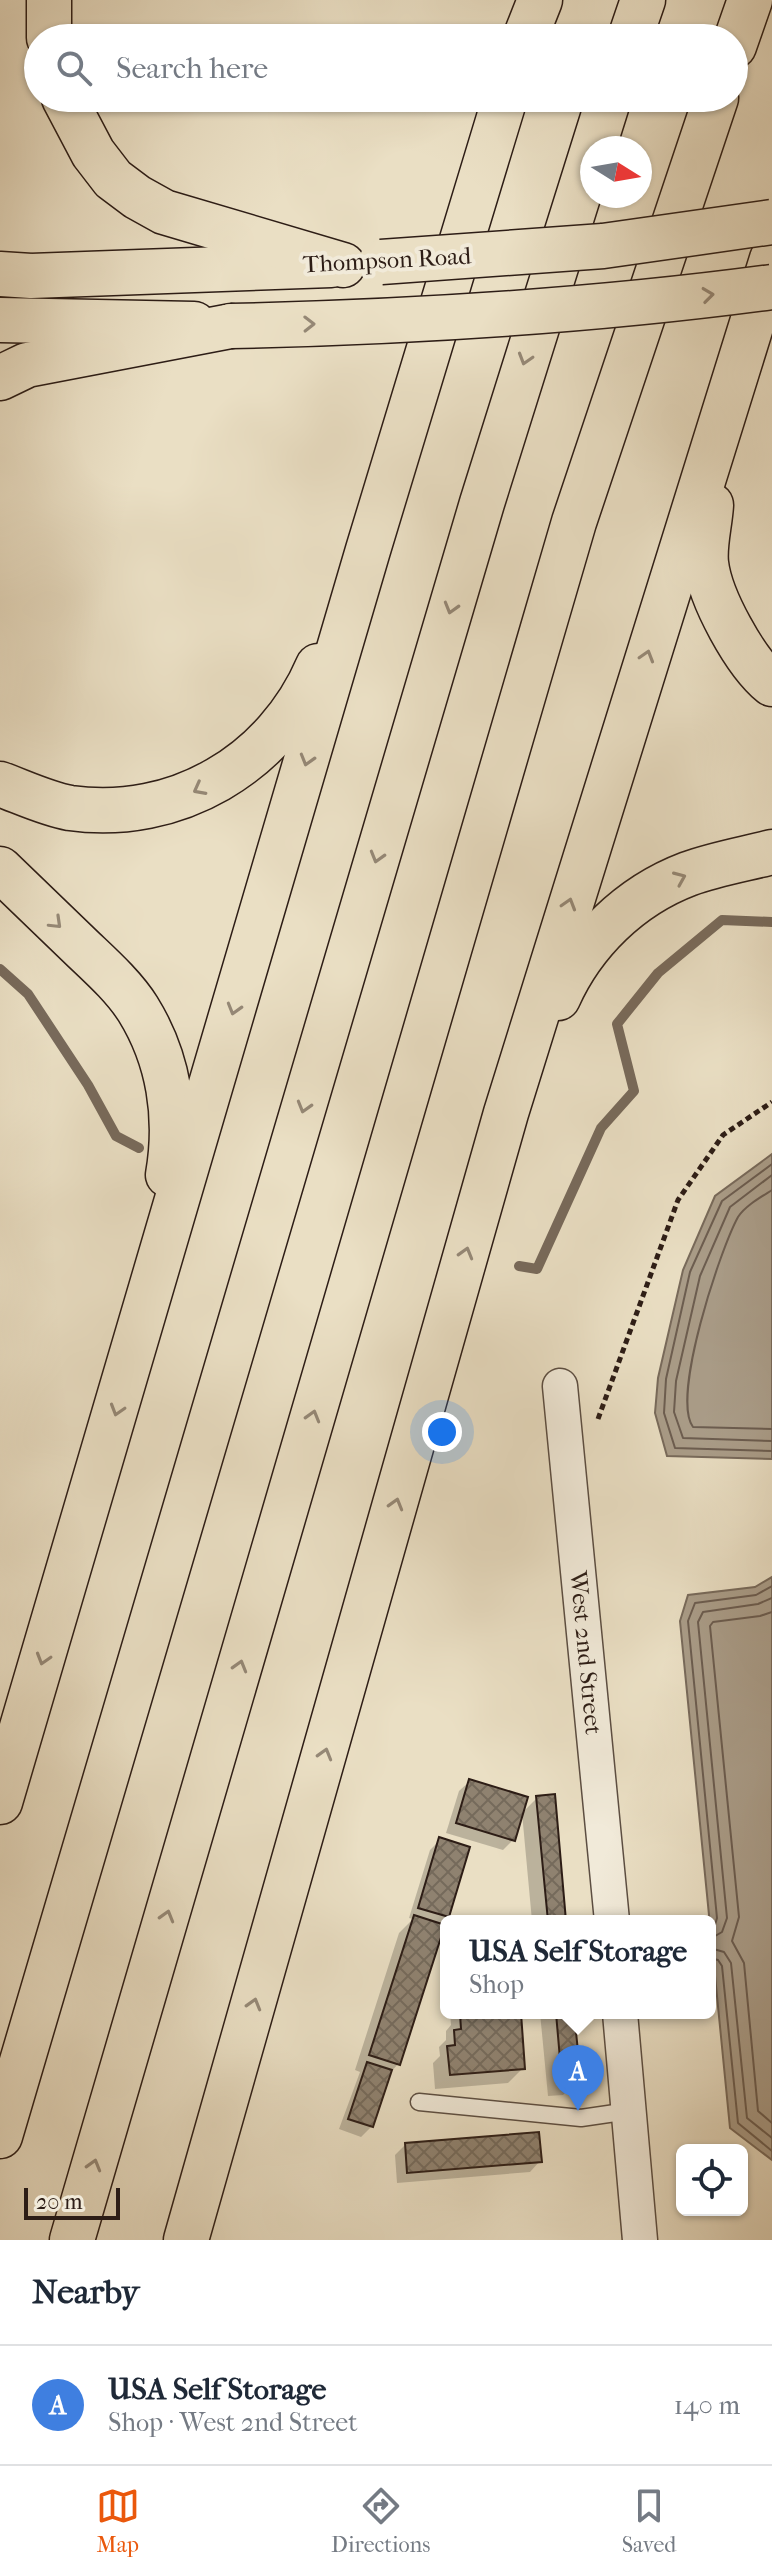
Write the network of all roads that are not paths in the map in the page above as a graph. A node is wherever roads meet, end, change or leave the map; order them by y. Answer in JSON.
{"nodes":[{"id":1,"x":49,"y":0,"type":"edge"},
{"id":2,"x":517,"y":0,"type":"edge"},
{"id":3,"x":540,"y":0,"type":"edge"},
{"id":4,"x":643,"y":0,"type":"edge"},
{"id":5,"x":750,"y":0,"type":"edge"},
{"id":6,"x":49,"y":24,"type":"edge"},
{"id":7,"x":521,"y":24,"type":"edge"},
{"id":8,"x":529,"y":24,"type":"edge"},
{"id":9,"x":635,"y":24,"type":"edge"},
{"id":10,"x":742,"y":24,"type":"edge"},
{"id":11,"x":71,"y":112,"type":"edge"},
{"id":12,"x":501,"y":112,"type":"edge"},
{"id":13,"x":605,"y":112,"type":"edge"},
{"id":14,"x":711,"y":112,"type":"edge"},
{"id":15,"x":772,"y":222,"type":"edge"},
{"id":16,"x":772,"y":259,"type":"edge"},
{"id":17,"x":362,"y":263,"type":"junction"},
{"id":18,"x":0,"y":274,"type":"edge"},
{"id":19,"x":772,"y":287,"type":"edge"},
{"id":20,"x":0,"y":320,"type":"edge"},
{"id":21,"x":231,"y":326,"type":"junction"},
{"id":22,"x":0,"y":378,"type":"edge"},
{"id":23,"x":717,"y":432,"type":"junction"},
{"id":24,"x":368,"y":550,"type":"junction"},
{"id":25,"x":772,"y":684,"type":"edge"},
{"id":26,"x":0,"y":784,"type":"edge"},
{"id":27,"x":772,"y":852,"type":"edge"},
{"id":28,"x":0,"y":869,"type":"edge"},
{"id":29,"x":506,"y":1113,"type":"junction"},
{"id":30,"x":139,"y":1335,"type":"junction"},
{"id":31,"x":560,"y":1386,"type":"dead end"},
{"id":32,"x":0,"y":1802,"type":"edge"},
{"id":33,"x":611,"y":1915,"type":"edge"},
{"id":34,"x":621,"y":2019,"type":"edge"},
{"id":35,"x":233,"y":2079,"type":"junction"},
{"id":36,"x":419,"y":2102,"type":"dead end"},
{"id":37,"x":629,"y":2111,"type":"junction"},
{"id":38,"x":0,"y":2136,"type":"edge"},
{"id":39,"x":72,"y":2240,"type":"edge"},
{"id":40,"x":171,"y":2240,"type":"edge"},
{"id":41,"x":186,"y":2240,"type":"edge"},
{"id":42,"x":640,"y":2240,"type":"edge"}],
"edges":[{"from":1,"to":6,"type":"main road"},
{"from":2,"to":7,"type":"main road"},
{"from":3,"to":8,"type":"main road"},
{"from":4,"to":9,"type":"main road"},
{"from":5,"to":10,"type":"main road"},
{"from":11,"to":17,"type":"main road"},
{"from":12,"to":24,"type":"main road"},
{"from":13,"to":38,"type":"main road","one_way":true},
{"from":39,"to":14,"type":"main road","one_way":true},
{"from":15,"to":17,"type":"main road","name":"Thompson Road","bridge":true},
{"from":16,"to":23,"type":"main road"},
{"from":17,"to":18,"type":"main road","name":"Thompson Road"},
{"from":21,"to":19,"type":"main road","one_way":true,"bridge":true},
{"from":20,"to":21,"type":"main road"},
{"from":21,"to":22,"type":"main road"},
{"from":23,"to":25,"type":"main road"},
{"from":29,"to":23,"type":"main road","one_way":true},
{"from":24,"to":26,"type":"main road","one_way":true},
{"from":24,"to":30,"type":"main road","one_way":true},
{"from":29,"to":27,"type":"main road","one_way":true},
{"from":28,"to":30,"type":"main road","one_way":true},
{"from":35,"to":29,"type":"main road","one_way":true},
{"from":30,"to":32,"type":"main road","one_way":true},
{"from":31,"to":33,"type":"street","name":"West 2nd Street"},
{"from":34,"to":37,"type":"street"},
{"from":35,"to":40,"type":"main road"},
{"from":35,"to":41,"type":"main road"},
{"from":36,"to":37,"type":"lane"},
{"from":37,"to":42,"type":"street"}]}
